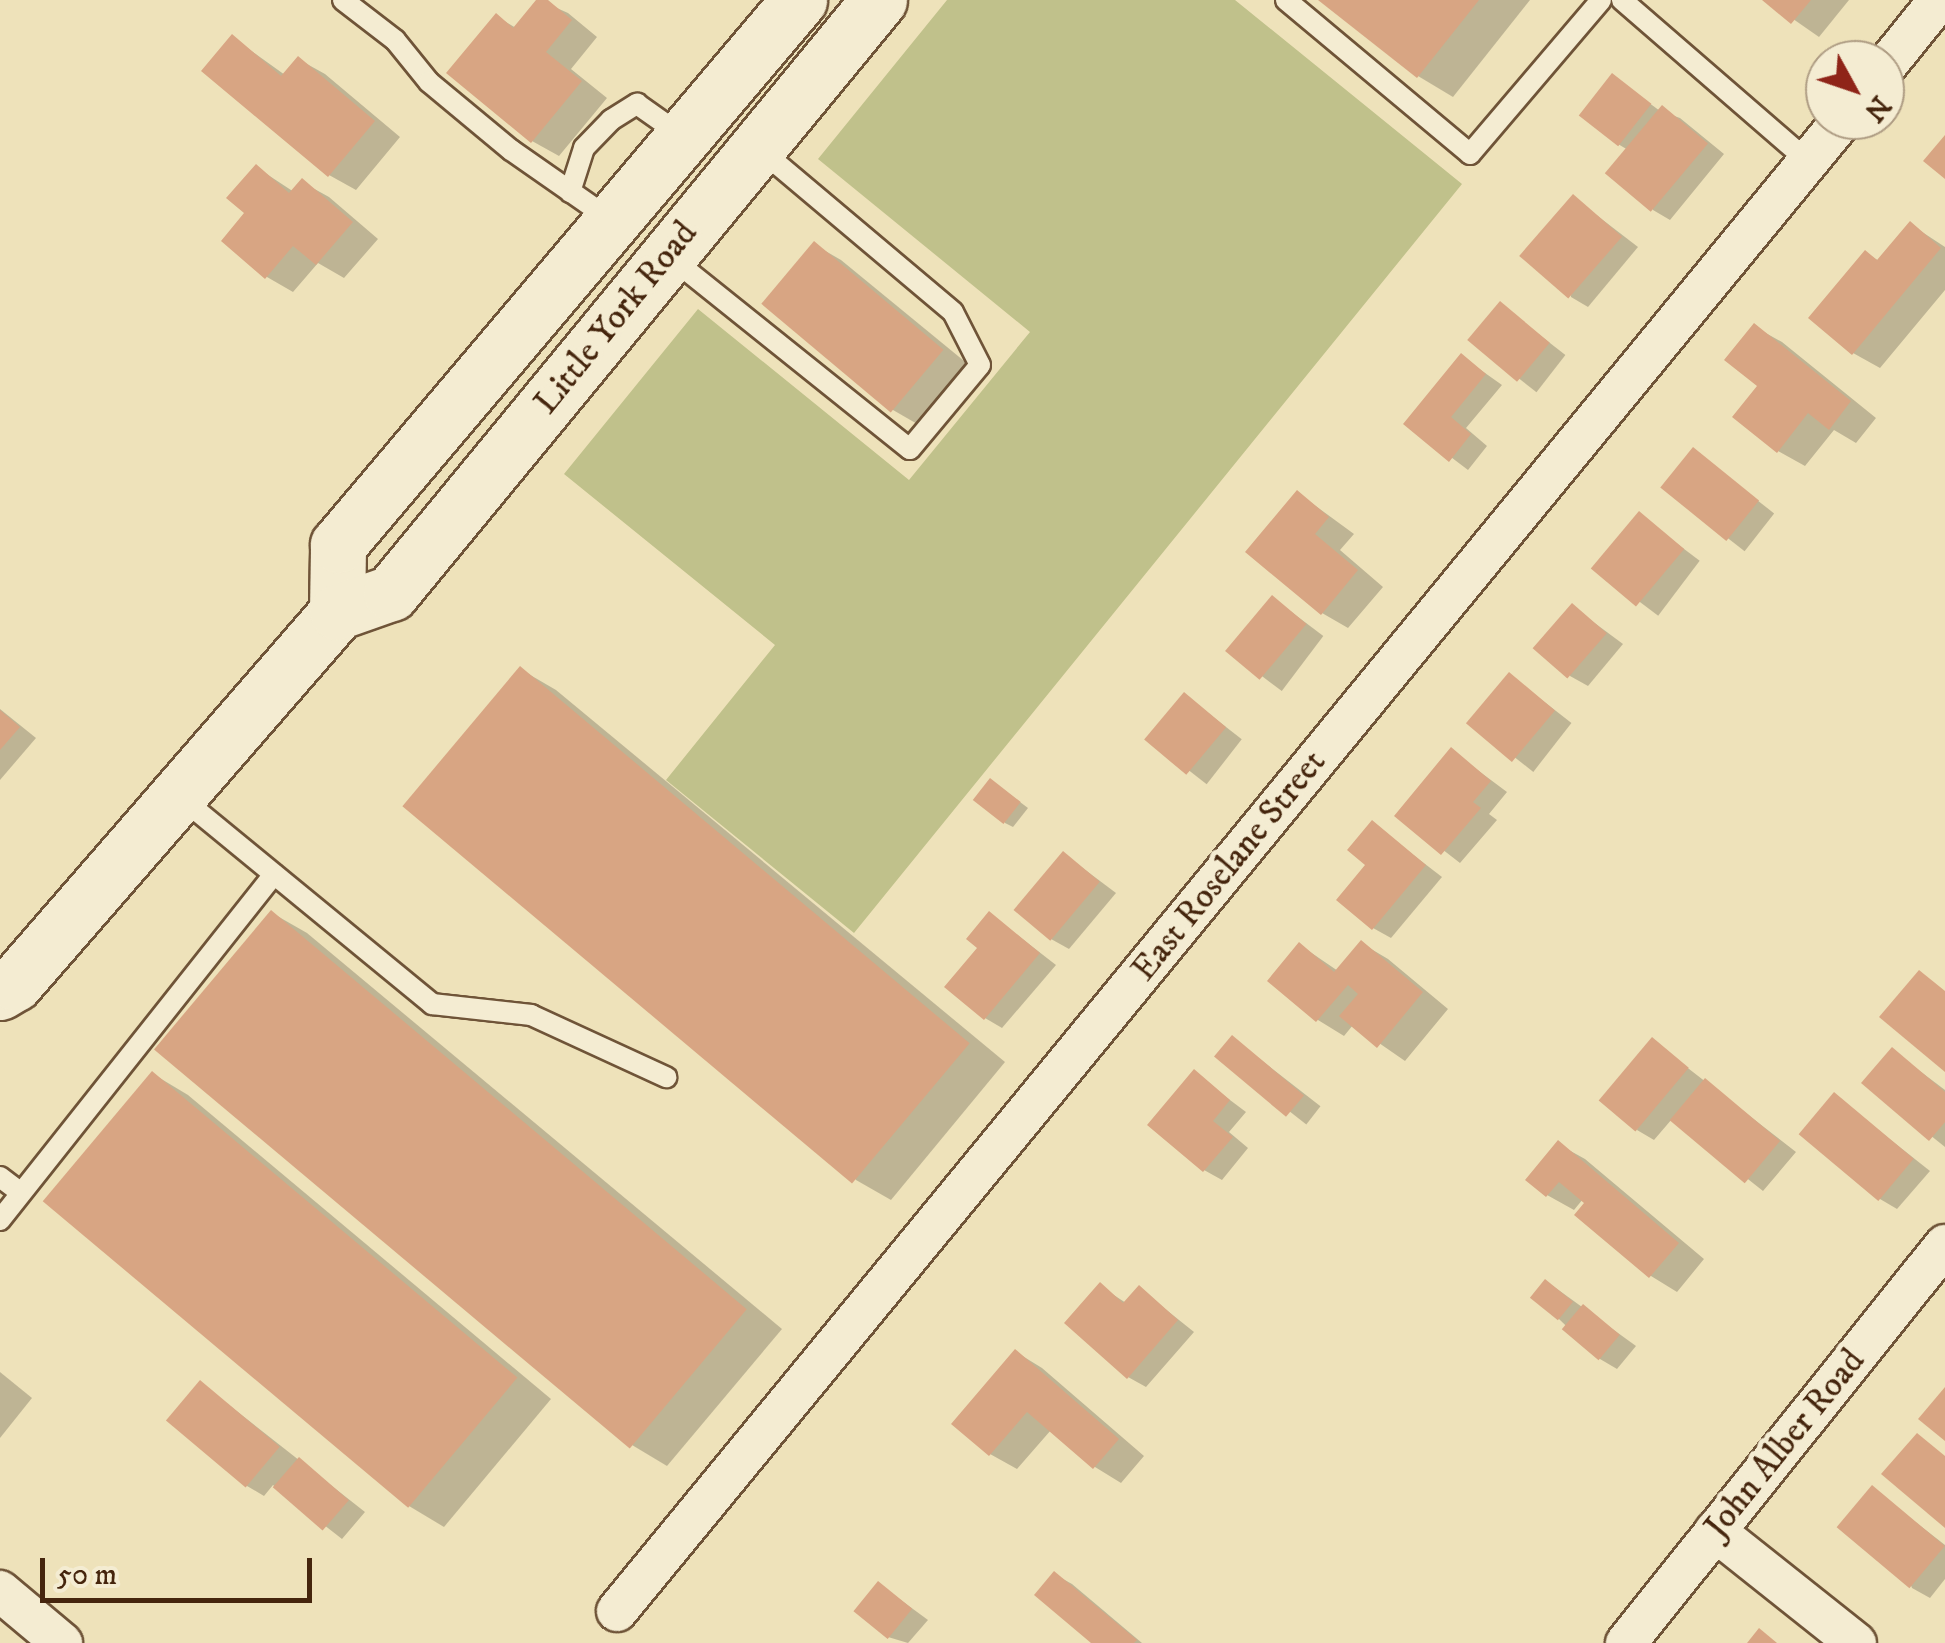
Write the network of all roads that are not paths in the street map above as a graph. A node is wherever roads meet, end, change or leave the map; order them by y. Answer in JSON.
{"nodes":[{"id":1,"x":344,"y":0,"type":"edge"},
{"id":2,"x":799,"y":0,"type":"edge"},
{"id":3,"x":878,"y":0,"type":"edge"},
{"id":4,"x":1286,"y":0,"type":"edge"},
{"id":5,"x":1602,"y":0,"type":"edge"},
{"id":6,"x":1622,"y":0,"type":"edge"},
{"id":7,"x":1940,"y":0,"type":"edge"},
{"id":8,"x":1905,"y":43,"type":"edge"},
{"id":9,"x":1825,"y":140,"type":"edge"},
{"id":10,"x":758,"y":147,"type":"junction"},
{"id":11,"x":1808,"y":161,"type":"junction"},
{"id":12,"x":591,"y":206,"type":"junction"},
{"id":13,"x":668,"y":255,"type":"junction"},
{"id":14,"x":337,"y":612,"type":"junction"},
{"id":15,"x":178,"y":795,"type":"junction"},
{"id":16,"x":274,"y":874,"type":"junction"},
{"id":17,"x":5,"y":982,"type":"edge"},
{"id":18,"x":0,"y":1040,"type":"edge"},
{"id":19,"x":666,"y":1076,"type":"dead end"},
{"id":20,"x":0,"y":1176,"type":"edge"},
{"id":21,"x":21,"y":1192,"type":"junction"},
{"id":22,"x":0,"y":1220,"type":"edge"},
{"id":23,"x":1945,"y":1245,"type":"edge"},
{"id":24,"x":1715,"y":1531,"type":"junction"},
{"id":25,"x":0,"y":1591,"type":"edge"},
{"id":26,"x":616,"y":1611,"type":"dead end"},
{"id":27,"x":62,"y":1643,"type":"edge"},
{"id":28,"x":1626,"y":1643,"type":"edge"},
{"id":29,"x":1856,"y":1643,"type":"edge"}],
"edges":[{"from":1,"to":12,"type":"lane"},
{"from":2,"to":12,"type":"main road","name":"Little York Road"},
{"from":3,"to":10,"type":"main road","name":"Little York Road"},
{"from":4,"to":5,"type":"lane"},
{"from":6,"to":11,"type":"lane"},
{"from":7,"to":8,"type":"street"},
{"from":9,"to":11,"type":"street","name":"East Roselane Street"},
{"from":10,"to":13,"type":"main road","name":"Little York Road"},
{"from":10,"to":13,"type":"lane"},
{"from":11,"to":26,"type":"street","name":"East Roselane Street"},
{"from":12,"to":13,"type":"main road"},
{"from":12,"to":14,"type":"main road","name":"Little York Road"},
{"from":13,"to":14,"type":"main road","name":"Little York Road"},
{"from":14,"to":15,"type":"main road","name":"Little York Road"},
{"from":15,"to":16,"type":"lane"},
{"from":15,"to":17,"type":"main road","name":"Little York Road"},
{"from":16,"to":19,"type":"lane"},
{"from":16,"to":21,"type":"lane"},
{"from":17,"to":18,"type":"main road","name":"Little York Road"},
{"from":20,"to":21,"type":"lane"},
{"from":21,"to":22,"type":"lane"},
{"from":23,"to":24,"type":"street","name":"John Alber Road"},
{"from":24,"to":28,"type":"street","name":"John Alber Road"},
{"from":24,"to":29,"type":"street"},
{"from":25,"to":27,"type":"street"}]}
